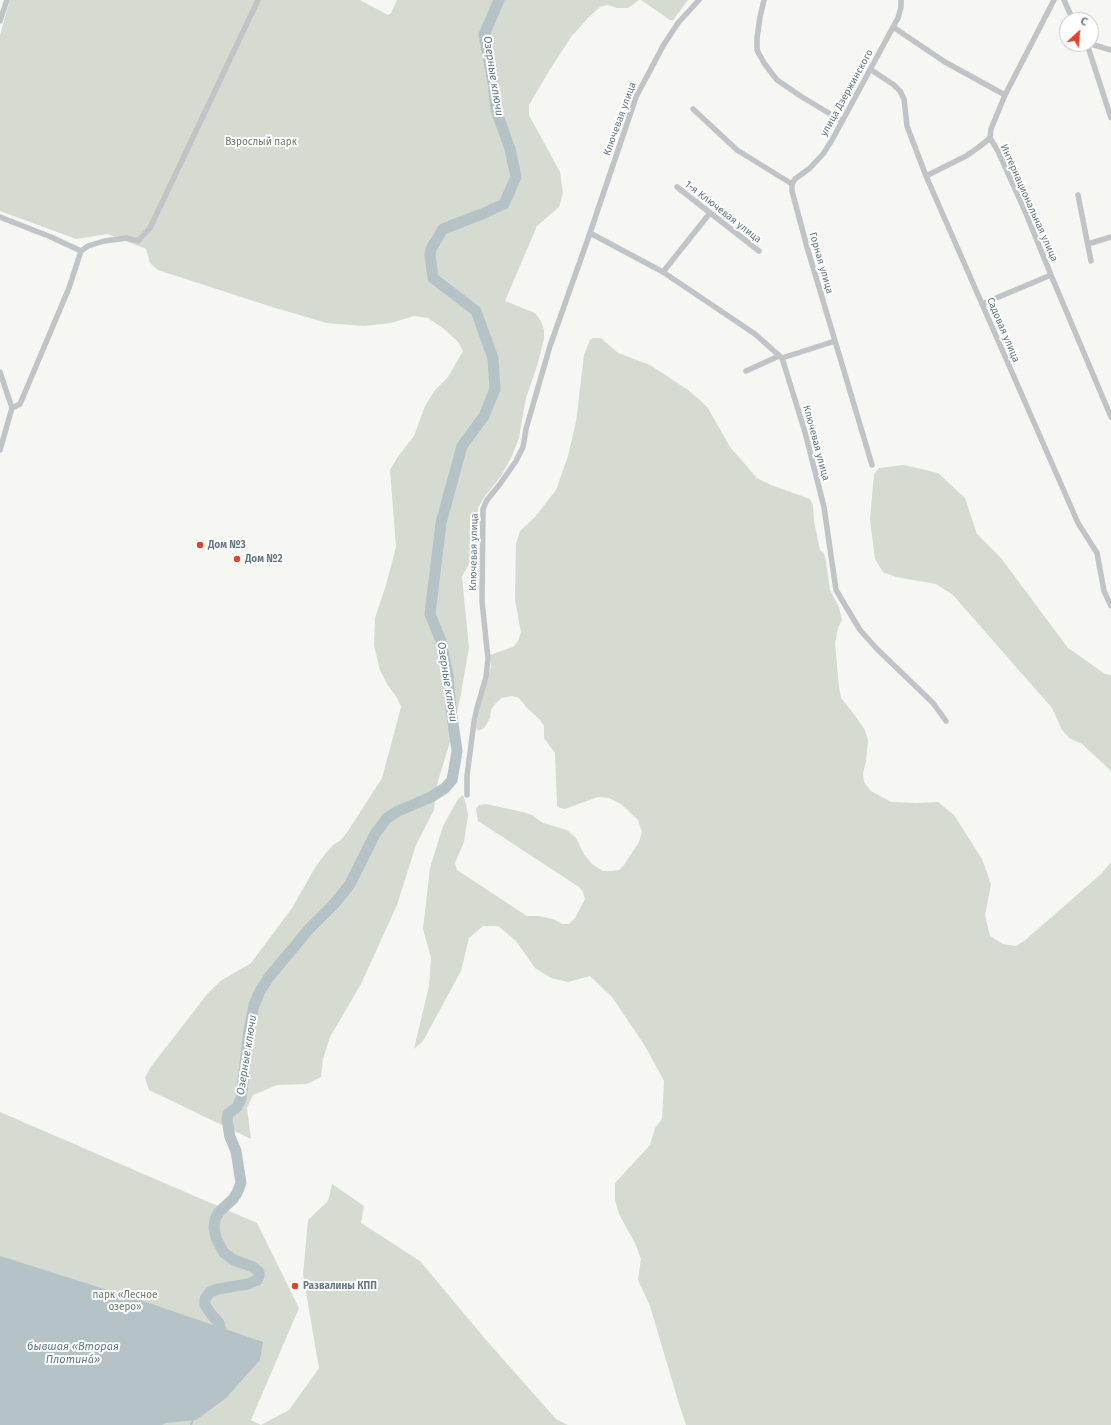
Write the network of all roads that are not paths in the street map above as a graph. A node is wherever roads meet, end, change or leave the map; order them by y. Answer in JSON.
{"nodes":[{"id":1,"x":7,"y":0,"type":"edge"},
{"id":2,"x":258,"y":0,"type":"edge"},
{"id":3,"x":699,"y":0,"type":"edge"},
{"id":4,"x":764,"y":0,"type":"edge"},
{"id":5,"x":901,"y":0,"type":"edge"},
{"id":6,"x":1054,"y":0,"type":"edge"},
{"id":7,"x":1064,"y":0,"type":"edge"},
{"id":8,"x":1069,"y":12,"type":"edge"},
{"id":9,"x":1,"y":18,"type":"edge"},
{"id":10,"x":893,"y":27,"type":"junction"},
{"id":11,"x":1099,"y":46,"type":"edge"},
{"id":12,"x":1111,"y":50,"type":"edge"},
{"id":13,"x":1090,"y":52,"type":"edge"},
{"id":14,"x":870,"y":69,"type":"junction"},
{"id":15,"x":1005,"y":95,"type":"junction"},
{"id":16,"x":693,"y":109,"type":"dead end"},
{"id":17,"x":1111,"y":118,"type":"edge"},
{"id":18,"x":842,"y":121,"type":"junction"},
{"id":19,"x":990,"y":138,"type":"junction"},
{"id":20,"x":926,"y":176,"type":"junction"},
{"id":21,"x":792,"y":184,"type":"junction"},
{"id":22,"x":677,"y":187,"type":"dead end"},
{"id":23,"x":1078,"y":195,"type":"dead end"},
{"id":24,"x":710,"y":213,"type":"junction"},
{"id":25,"x":0,"y":217,"type":"edge"},
{"id":26,"x":590,"y":233,"type":"junction"},
{"id":27,"x":1111,"y":237,"type":"edge"},
{"id":28,"x":1088,"y":244,"type":"junction"},
{"id":29,"x":80,"y":251,"type":"junction"},
{"id":30,"x":759,"y":251,"type":"dead end"},
{"id":31,"x":1091,"y":261,"type":"dead end"},
{"id":32,"x":663,"y":272,"type":"junction"},
{"id":33,"x":1051,"y":276,"type":"junction"},
{"id":34,"x":982,"y":304,"type":"junction"},
{"id":35,"x":835,"y":342,"type":"junction"},
{"id":36,"x":780,"y":357,"type":"junction"},
{"id":37,"x":746,"y":371,"type":"dead end"},
{"id":38,"x":0,"y":372,"type":"edge"},
{"id":39,"x":12,"y":408,"type":"junction"},
{"id":40,"x":1111,"y":417,"type":"edge"},
{"id":41,"x":0,"y":450,"type":"edge"},
{"id":42,"x":872,"y":465,"type":"dead end"},
{"id":43,"x":1111,"y":606,"type":"edge"},
{"id":44,"x":946,"y":721,"type":"dead end"},
{"id":45,"x":467,"y":795,"type":"dead end"}],
"edges":[{"from":1,"to":9,"type":"street"},
{"from":2,"to":29,"type":"street"},
{"from":3,"to":26,"type":"street","name":"Ключевая улица"},
{"from":4,"to":18,"type":"street"},
{"from":5,"to":10,"type":"street","name":"улица Дзержинского"},
{"from":6,"to":15,"type":"street","name":"Интернациональная улица"},
{"from":7,"to":8,"type":"street"},
{"from":10,"to":14,"type":"street","name":"улица Дзержинского"},
{"from":10,"to":15,"type":"street"},
{"from":11,"to":12,"type":"street"},
{"from":13,"to":17,"type":"street"},
{"from":14,"to":18,"type":"street","name":"улица Дзержинского"},
{"from":14,"to":20,"type":"street","name":"Садовая улица"},
{"from":15,"to":19,"type":"street","name":"Интернациональная улица"},
{"from":16,"to":21,"type":"street"},
{"from":18,"to":21,"type":"street","name":"улица Дзержинского"},
{"from":19,"to":20,"type":"street"},
{"from":19,"to":33,"type":"street","name":"Интернациональная улица"},
{"from":20,"to":34,"type":"street","name":"Садовая улица"},
{"from":21,"to":35,"type":"street","name":"Горная улица"},
{"from":22,"to":24,"type":"street","name":"1-я Ключевая улица"},
{"from":23,"to":28,"type":"street"},
{"from":24,"to":30,"type":"street","name":"1-я Ключевая улица"},
{"from":24,"to":32,"type":"street"},
{"from":25,"to":29,"type":"street"},
{"from":26,"to":32,"type":"street"},
{"from":26,"to":45,"type":"street","name":"Ключевая улица"},
{"from":27,"to":28,"type":"street"},
{"from":28,"to":31,"type":"street"},
{"from":29,"to":39,"type":"street"},
{"from":32,"to":36,"type":"street"},
{"from":33,"to":34,"type":"street"},
{"from":33,"to":40,"type":"street","name":"Интернациональная улица"},
{"from":34,"to":43,"type":"street","name":"Садовая улица"},
{"from":35,"to":36,"type":"street"},
{"from":35,"to":42,"type":"street","name":"Горная улица"},
{"from":36,"to":37,"type":"street"},
{"from":36,"to":44,"type":"street","name":"Ключевая улица"},
{"from":38,"to":39,"type":"street"},
{"from":39,"to":41,"type":"street"}]}
